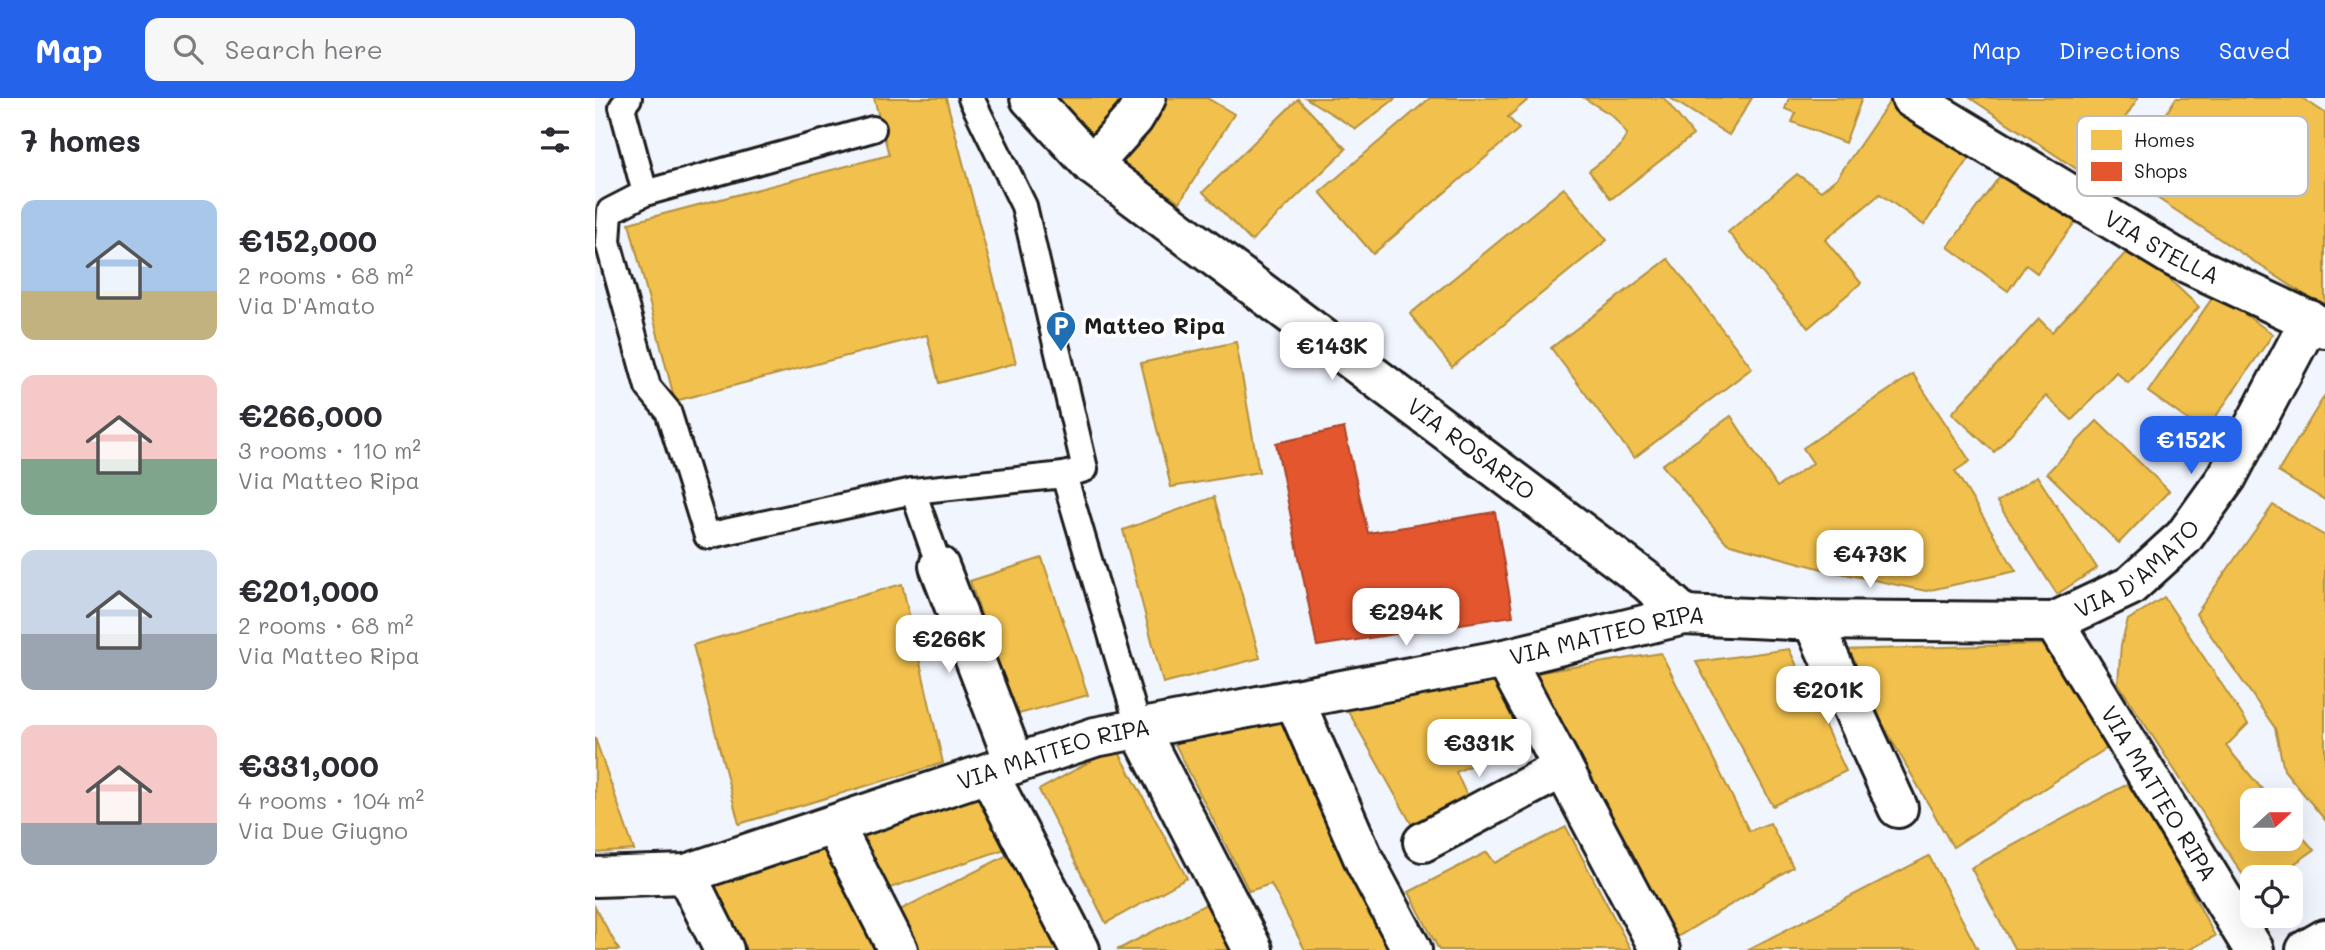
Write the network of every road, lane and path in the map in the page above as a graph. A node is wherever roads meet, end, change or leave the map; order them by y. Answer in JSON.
{"nodes":[{"id":1,"x":629,"y":98,"type":"edge"},
{"id":2,"x":971,"y":98,"type":"edge"},
{"id":3,"x":1030,"y":98,"type":"edge"},
{"id":4,"x":1146,"y":98,"type":"edge"},
{"id":5,"x":1911,"y":98,"type":"edge"},
{"id":6,"x":873,"y":129,"type":"dead end"},
{"id":7,"x":1092,"y":165,"type":"junction"},
{"id":8,"x":645,"y":193,"type":"junction"},
{"id":9,"x":2318,"y":324,"type":"edge"},
{"id":10,"x":1064,"y":475,"type":"junction"},
{"id":11,"x":913,"y":491,"type":"junction"},
{"id":12,"x":939,"y":566,"type":"joint"},
{"id":13,"x":1685,"y":615,"type":"junction"},
{"id":14,"x":1812,"y":620,"type":"junction"},
{"id":15,"x":2054,"y":622,"type":"junction"},
{"id":16,"x":1505,"y":659,"type":"junction"},
{"id":17,"x":1294,"y":699,"type":"junction"},
{"id":18,"x":1139,"y":729,"type":"junction"},
{"id":19,"x":1563,"y":768,"type":"junction"},
{"id":20,"x":1001,"y":769,"type":"junction"},
{"id":21,"x":1898,"y":808,"type":"dead end"},
{"id":22,"x":834,"y":825,"type":"junction"},
{"id":23,"x":1423,"y":842,"type":"dead end"},
{"id":24,"x":686,"y":874,"type":"junction"},
{"id":25,"x":595,"y":877,"type":"edge"},
{"id":26,"x":2325,"y":939,"type":"edge"},
{"id":27,"x":723,"y":948,"type":"edge"},
{"id":28,"x":898,"y":950,"type":"edge"},
{"id":29,"x":1080,"y":950,"type":"edge"},
{"id":30,"x":1253,"y":950,"type":"edge"},
{"id":31,"x":1412,"y":950,"type":"edge"},
{"id":32,"x":1660,"y":950,"type":"edge"},
{"id":33,"x":2254,"y":950,"type":"edge"},
{"id":34,"x":2307,"y":950,"type":"edge"}],
"edges":[{"from":1,"to":8,"type":"lane"},
{"from":2,"to":10,"type":"lane"},
{"from":3,"to":7,"type":"street","name":"VIA ROSARIO"},
{"from":4,"to":7,"type":"street"},
{"from":5,"to":9,"type":"street","name":"VIA STELLA"},
{"from":6,"to":8,"type":"lane"},
{"from":7,"to":13,"type":"street","name":"VIA ROSARIO"},
{"from":8,"to":11,"type":"lane"},
{"from":9,"to":15,"type":"street","name":"VIA D'AMATO"},
{"from":10,"to":11,"type":"lane"},
{"from":10,"to":18,"type":"lane"},
{"from":11,"to":12,"type":"lane"},
{"from":12,"to":20,"type":"street"},
{"from":13,"to":14,"type":"street","name":"VIA MATTEO RIPA"},
{"from":13,"to":16,"type":"street","name":"VIA MATTEO RIPA"},
{"from":14,"to":15,"type":"street","name":"VIA MATTEO RIPA"},
{"from":14,"to":21,"type":"street"},
{"from":15,"to":33,"type":"street","name":"VIA MATTEO RIPA"},
{"from":16,"to":17,"type":"street","name":"VIA MATTEO RIPA"},
{"from":16,"to":19,"type":"street"},
{"from":17,"to":18,"type":"street","name":"VIA MATTEO RIPA"},
{"from":17,"to":31,"type":"street"},
{"from":18,"to":20,"type":"street","name":"VIA MATTEO RIPA"},
{"from":18,"to":30,"type":"street"},
{"from":19,"to":23,"type":"street"},
{"from":19,"to":32,"type":"street"},
{"from":20,"to":22,"type":"street","name":"VIA MATTEO RIPA"},
{"from":20,"to":29,"type":"street"},
{"from":22,"to":24,"type":"street","name":"VIA MATTEO RIPA"},
{"from":22,"to":28,"type":"street"},
{"from":24,"to":25,"type":"street","name":"VIA MATTEO RIPA"},
{"from":24,"to":27,"type":"street"},
{"from":26,"to":34,"type":"street"}]}
